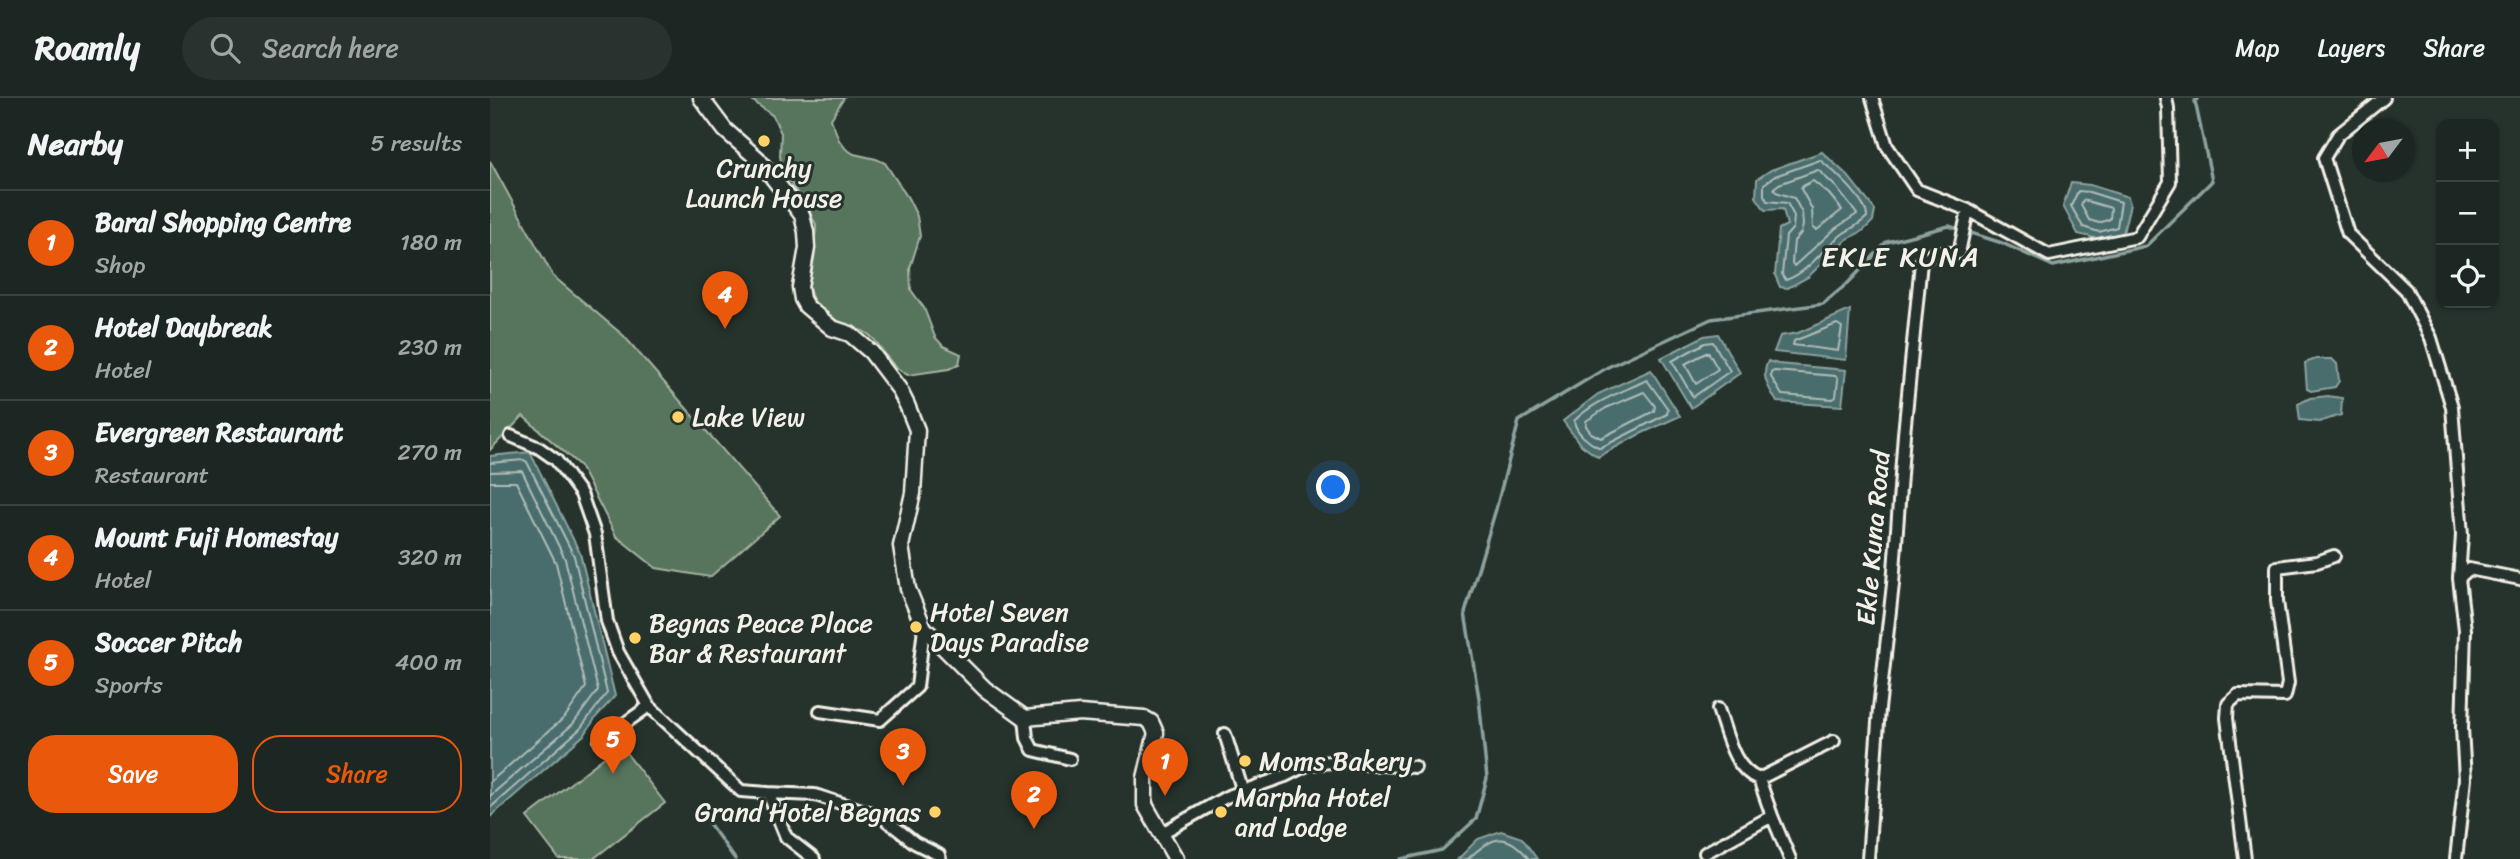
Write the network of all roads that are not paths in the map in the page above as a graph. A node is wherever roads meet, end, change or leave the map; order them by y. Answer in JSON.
{"nodes":[{"id":1,"x":701,"y":98,"type":"edge"},
{"id":2,"x":1872,"y":98,"type":"edge"},
{"id":3,"x":2166,"y":98,"type":"edge"},
{"id":4,"x":2384,"y":98,"type":"edge"},
{"id":5,"x":1968,"y":210,"type":"junction"},
{"id":6,"x":511,"y":436,"type":"dead end"},
{"id":7,"x":2334,"y":556,"type":"dead end"},
{"id":8,"x":2459,"y":578,"type":"junction"},
{"id":9,"x":2520,"y":579,"type":"edge"},
{"id":10,"x":924,"y":628,"type":"junction"},
{"id":11,"x":649,"y":706,"type":"junction"},
{"id":12,"x":1718,"y":709,"type":"dead end"},
{"id":13,"x":820,"y":711,"type":"dead end"},
{"id":14,"x":1025,"y":718,"type":"junction"},
{"id":15,"x":1225,"y":734,"type":"dead end"},
{"id":16,"x":600,"y":741,"type":"dead end"},
{"id":17,"x":1834,"y":741,"type":"dead end"},
{"id":18,"x":1070,"y":759,"type":"dead end"},
{"id":19,"x":1415,"y":767,"type":"dead end"},
{"id":20,"x":1759,"y":779,"type":"junction"},
{"id":21,"x":1243,"y":792,"type":"junction"},
{"id":22,"x":768,"y":793,"type":"junction"},
{"id":23,"x":1772,"y":816,"type":"junction"},
{"id":24,"x":1162,"y":833,"type":"junction"},
{"id":25,"x":1705,"y":853,"type":"dead end"},
{"id":26,"x":814,"y":859,"type":"edge"},
{"id":27,"x":940,"y":859,"type":"edge"},
{"id":28,"x":1176,"y":859,"type":"edge"},
{"id":29,"x":1790,"y":859,"type":"edge"},
{"id":30,"x":1868,"y":859,"type":"edge"},
{"id":31,"x":2245,"y":859,"type":"edge"},
{"id":32,"x":2456,"y":859,"type":"edge"}],
"edges":[{"from":1,"to":10,"type":"main road"},
{"from":2,"to":5,"type":"street"},
{"from":3,"to":5,"type":"street"},
{"from":4,"to":8,"type":"street"},
{"from":5,"to":30,"type":"street","name":"Ekle Kuna Road"},
{"from":6,"to":11,"type":"street"},
{"from":7,"to":31,"type":"street"},
{"from":8,"to":9,"type":"street"},
{"from":8,"to":32,"type":"street"},
{"from":10,"to":13,"type":"street"},
{"from":10,"to":14,"type":"main road"},
{"from":11,"to":16,"type":"street"},
{"from":11,"to":22,"type":"street"},
{"from":12,"to":20,"type":"street"},
{"from":14,"to":18,"type":"street"},
{"from":14,"to":24,"type":"main road"},
{"from":15,"to":21,"type":"street"},
{"from":17,"to":20,"type":"street"},
{"from":19,"to":21,"type":"street"},
{"from":20,"to":23,"type":"street"},
{"from":21,"to":24,"type":"street"},
{"from":22,"to":26,"type":"street"},
{"from":22,"to":27,"type":"street"},
{"from":23,"to":25,"type":"street"},
{"from":23,"to":29,"type":"street"},
{"from":24,"to":28,"type":"main road"}]}
